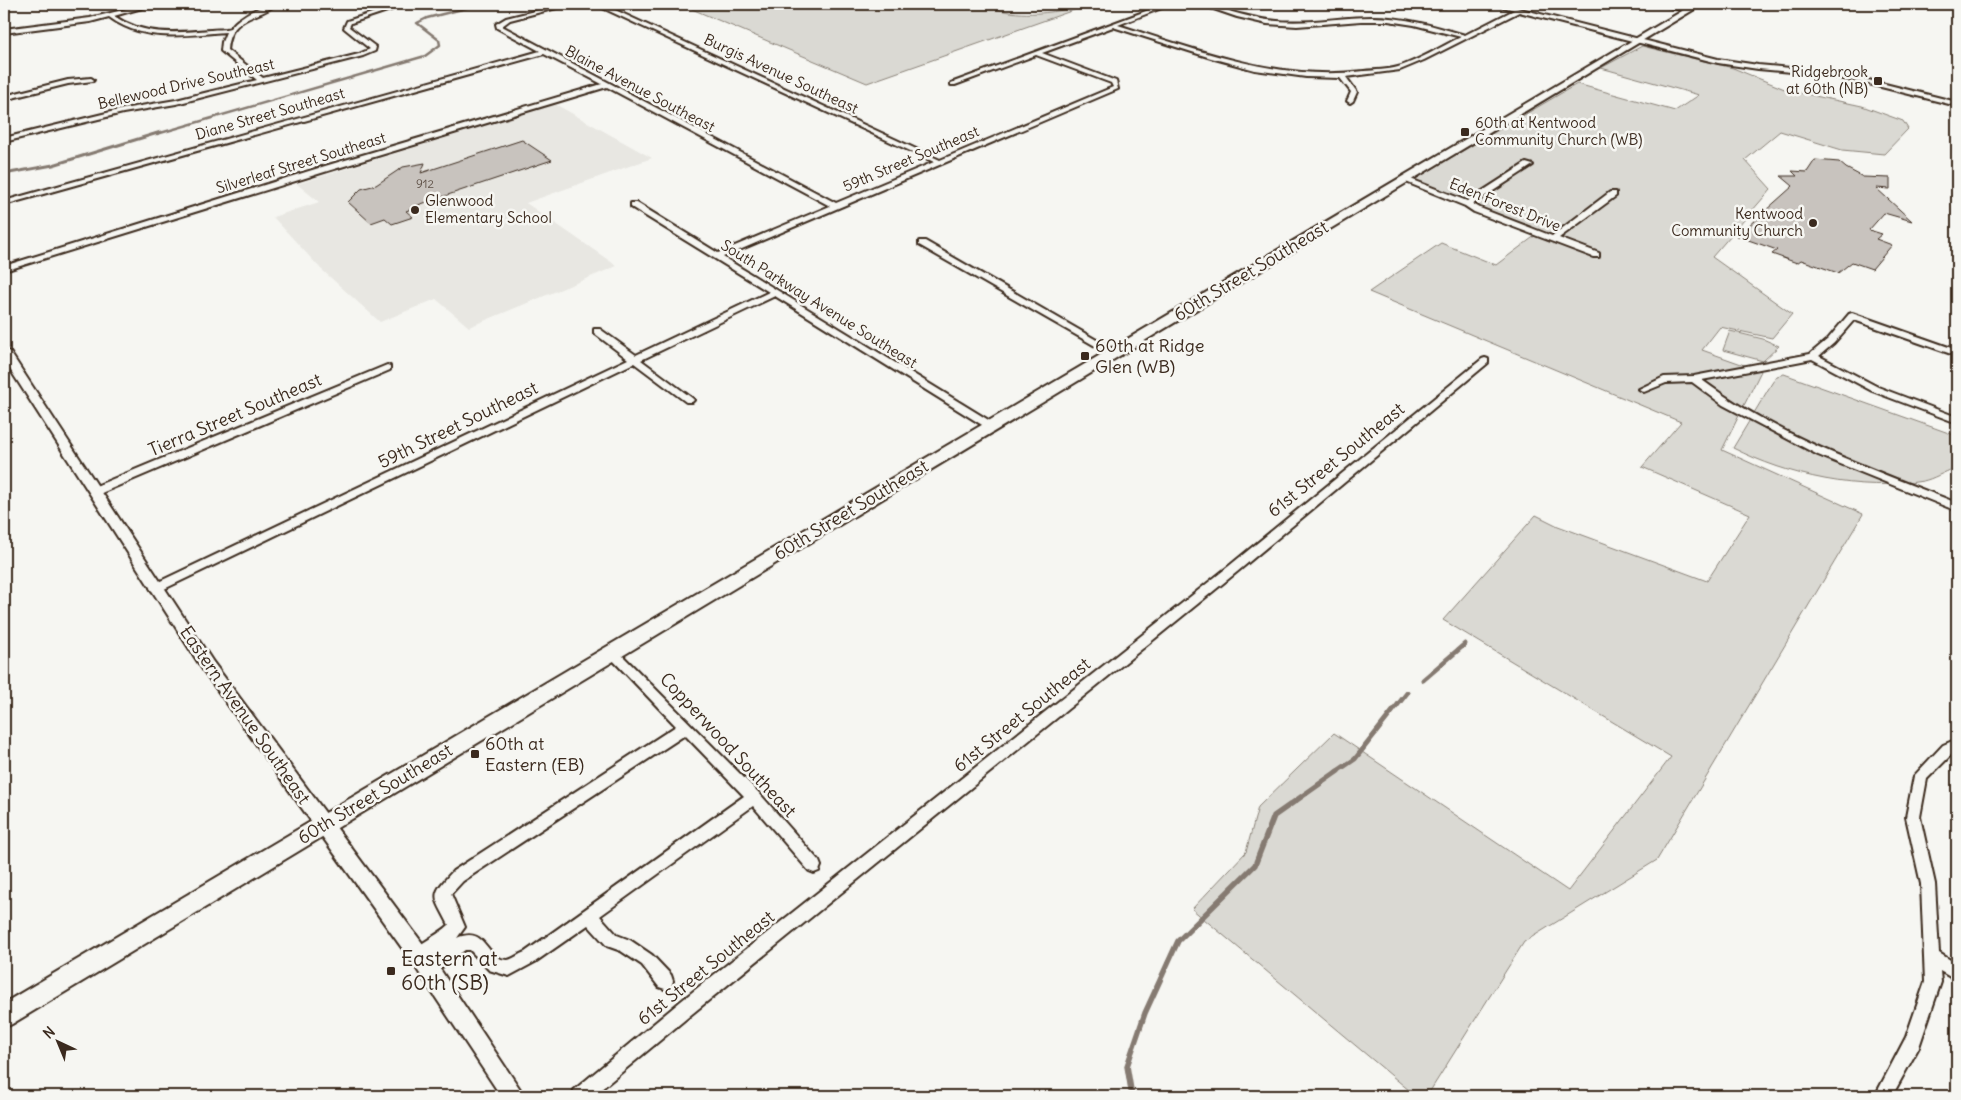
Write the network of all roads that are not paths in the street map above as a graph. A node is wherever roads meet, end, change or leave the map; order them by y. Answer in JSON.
{"nodes":[{"id":1,"x":153,"y":4,"type":"edge"},
{"id":2,"x":274,"y":4,"type":"edge"},
{"id":3,"x":405,"y":4,"type":"edge"},
{"id":4,"x":569,"y":4,"type":"edge"},
{"id":5,"x":597,"y":4,"type":"edge"},
{"id":6,"x":627,"y":4,"type":"edge"},
{"id":7,"x":1169,"y":4,"type":"edge"},
{"id":8,"x":1202,"y":4,"type":"edge"},
{"id":9,"x":1495,"y":4,"type":"edge"},
{"id":10,"x":1662,"y":4,"type":"edge"},
{"id":11,"x":1699,"y":4,"type":"edge"},
{"id":12,"x":609,"y":9,"type":"junction"},
{"id":13,"x":1519,"y":10,"type":"junction"},
{"id":14,"x":1688,"y":10,"type":"junction"},
{"id":15,"x":110,"y":16,"type":"junction"},
{"id":16,"x":1113,"y":25,"type":"junction"},
{"id":17,"x":230,"y":30,"type":"junction"},
{"id":18,"x":4,"y":31,"type":"edge"},
{"id":19,"x":1466,"y":37,"type":"junction"},
{"id":20,"x":1636,"y":40,"type":"junction"},
{"id":21,"x":543,"y":52,"type":"junction"},
{"id":22,"x":1038,"y":54,"type":"junction"},
{"id":23,"x":1342,"y":76,"type":"junction"},
{"id":24,"x":91,"y":80,"type":"dead end"},
{"id":25,"x":261,"y":80,"type":"junction"},
{"id":26,"x":953,"y":84,"type":"dead end"},
{"id":27,"x":607,"y":85,"type":"junction"},
{"id":28,"x":4,"y":98,"type":"edge"},
{"id":29,"x":1350,"y":100,"type":"dead end"},
{"id":30,"x":1957,"y":104,"type":"edge"},
{"id":31,"x":4,"y":140,"type":"edge"},
{"id":32,"x":942,"y":163,"type":"junction"},
{"id":33,"x":1529,"y":165,"type":"dead end"},
{"id":34,"x":1405,"y":180,"type":"junction"},
{"id":35,"x":1612,"y":194,"type":"dead end"},
{"id":36,"x":4,"y":204,"type":"edge"},
{"id":37,"x":1468,"y":204,"type":"junction"},
{"id":38,"x":634,"y":206,"type":"dead end"},
{"id":39,"x":837,"y":207,"type":"junction"},
{"id":40,"x":1553,"y":239,"type":"junction"},
{"id":41,"x":922,"y":244,"type":"dead end"},
{"id":42,"x":1596,"y":255,"type":"dead end"},
{"id":43,"x":716,"y":257,"type":"junction"},
{"id":44,"x":4,"y":269,"type":"edge"},
{"id":45,"x":774,"y":293,"type":"junction"},
{"id":46,"x":598,"y":331,"type":"dead end"},
{"id":47,"x":1114,"y":353,"type":"junction"},
{"id":48,"x":1957,"y":353,"type":"edge"},
{"id":49,"x":5,"y":355,"type":"edge"},
{"id":50,"x":1814,"y":356,"type":"junction"},
{"id":51,"x":635,"y":358,"type":"junction"},
{"id":52,"x":1485,"y":361,"type":"dead end"},
{"id":53,"x":387,"y":368,"type":"dead end"},
{"id":54,"x":1694,"y":379,"type":"junction"},
{"id":55,"x":1644,"y":389,"type":"dead end"},
{"id":56,"x":690,"y":400,"type":"dead end"},
{"id":57,"x":1957,"y":420,"type":"edge"},
{"id":58,"x":991,"y":426,"type":"junction"},
{"id":59,"x":95,"y":491,"type":"junction"},
{"id":60,"x":1957,"y":507,"type":"edge"},
{"id":61,"x":156,"y":588,"type":"junction"},
{"id":62,"x":612,"y":652,"type":"junction"},
{"id":63,"x":686,"y":728,"type":"junction"},
{"id":64,"x":1957,"y":745,"type":"edge"},
{"id":65,"x":754,"y":798,"type":"junction"},
{"id":66,"x":323,"y":824,"type":"junction"},
{"id":67,"x":814,"y":866,"type":"dead end"},
{"id":68,"x":589,"y":915,"type":"junction"},
{"id":69,"x":1932,"y":957,"type":"junction"},
{"id":70,"x":424,"y":962,"type":"junction"},
{"id":71,"x":1957,"y":973,"type":"edge"},
{"id":72,"x":665,"y":981,"type":"dead end"},
{"id":73,"x":4,"y":1016,"type":"edge"},
{"id":74,"x":513,"y":1096,"type":"edge"},
{"id":75,"x":580,"y":1096,"type":"edge"},
{"id":76,"x":1883,"y":1096,"type":"edge"}],
"edges":[{"from":1,"to":15,"type":"street"},
{"from":2,"to":17,"type":"street"},
{"from":3,"to":25,"type":"street","name":"Bellewood Drive Southeast"},
{"from":4,"to":21,"type":"street","name":"Blaine Avenue Southeast"},
{"from":5,"to":12,"type":"street","name":"Burgis Avenue Southeast"},
{"from":6,"to":12,"type":"street"},
{"from":7,"to":16,"type":"street"},
{"from":8,"to":19,"type":"street"},
{"from":9,"to":13,"type":"street"},
{"from":10,"to":14,"type":"street"},
{"from":11,"to":14,"type":"main road","name":"60th Street Southeast"},
{"from":12,"to":32,"type":"street","name":"Burgis Avenue Southeast"},
{"from":13,"to":19,"type":"street"},
{"from":13,"to":20,"type":"street"},
{"from":14,"to":20,"type":"main road","name":"60th Street Southeast"},
{"from":15,"to":17,"type":"street"},
{"from":15,"to":18,"type":"street"},
{"from":16,"to":22,"type":"street"},
{"from":16,"to":23,"type":"street"},
{"from":17,"to":25,"type":"street"},
{"from":19,"to":23,"type":"street"},
{"from":20,"to":30,"type":"street"},
{"from":20,"to":34,"type":"main road","name":"60th Street Southeast"},
{"from":21,"to":27,"type":"street","name":"Blaine Avenue Southeast"},
{"from":21,"to":36,"type":"street","name":"Diane Street Southeast"},
{"from":22,"to":26,"type":"street"},
{"from":22,"to":32,"type":"street","name":"59th Street Southeast"},
{"from":23,"to":29,"type":"street"},
{"from":24,"to":28,"type":"street"},
{"from":25,"to":31,"type":"street","name":"Bellewood Drive Southeast"},
{"from":27,"to":39,"type":"street","name":"Blaine Avenue Southeast"},
{"from":27,"to":44,"type":"street","name":"Silverleaf Street Southeast"},
{"from":32,"to":39,"type":"street","name":"59th Street Southeast"},
{"from":33,"to":37,"type":"street"},
{"from":34,"to":37,"type":"street","name":"Eden Forest Drive"},
{"from":34,"to":47,"type":"main road","name":"60th Street Southeast"},
{"from":35,"to":40,"type":"street"},
{"from":37,"to":40,"type":"street","name":"Eden Forest Drive"},
{"from":38,"to":43,"type":"street","name":"South Parkway Avenue Southeast"},
{"from":39,"to":43,"type":"street","name":"59th Street Southeast"},
{"from":40,"to":42,"type":"street","name":"Eden Forest Drive"},
{"from":41,"to":47,"type":"street"},
{"from":43,"to":45,"type":"street","name":"South Parkway Avenue Southeast"},
{"from":45,"to":51,"type":"street","name":"59th Street Southeast"},
{"from":45,"to":58,"type":"street","name":"South Parkway Avenue Southeast"},
{"from":46,"to":51,"type":"street"},
{"from":47,"to":58,"type":"main road","name":"60th Street Southeast"},
{"from":48,"to":50,"type":"street"},
{"from":49,"to":59,"type":"street","name":"Eastern Avenue Southeast"},
{"from":50,"to":54,"type":"street"},
{"from":50,"to":57,"type":"street"},
{"from":51,"to":56,"type":"street"},
{"from":51,"to":61,"type":"street","name":"59th Street Southeast"},
{"from":52,"to":75,"type":"street","name":"61st Street Southeast"},
{"from":53,"to":59,"type":"street","name":"Tierra Street Southeast"},
{"from":54,"to":55,"type":"street"},
{"from":54,"to":60,"type":"street"},
{"from":58,"to":62,"type":"main road","name":"60th Street Southeast"},
{"from":59,"to":61,"type":"street","name":"Eastern Avenue Southeast"},
{"from":61,"to":66,"type":"street","name":"Eastern Avenue Southeast"},
{"from":62,"to":63,"type":"street","name":"Copperwood Southeast"},
{"from":62,"to":66,"type":"main road","name":"60th Street Southeast"},
{"from":63,"to":65,"type":"street","name":"Copperwood Southeast"},
{"from":63,"to":70,"type":"street"},
{"from":64,"to":69,"type":"street"},
{"from":65,"to":67,"type":"street","name":"Copperwood Southeast"},
{"from":65,"to":68,"type":"street"},
{"from":66,"to":70,"type":"street","name":"Eastern Avenue Southeast"},
{"from":66,"to":73,"type":"main road","name":"60th Street Southeast"},
{"from":68,"to":70,"type":"street"},
{"from":68,"to":72,"type":"street"},
{"from":69,"to":71,"type":"street"},
{"from":69,"to":76,"type":"street"},
{"from":70,"to":74,"type":"street","name":"Eastern Avenue Southeast"}]}
